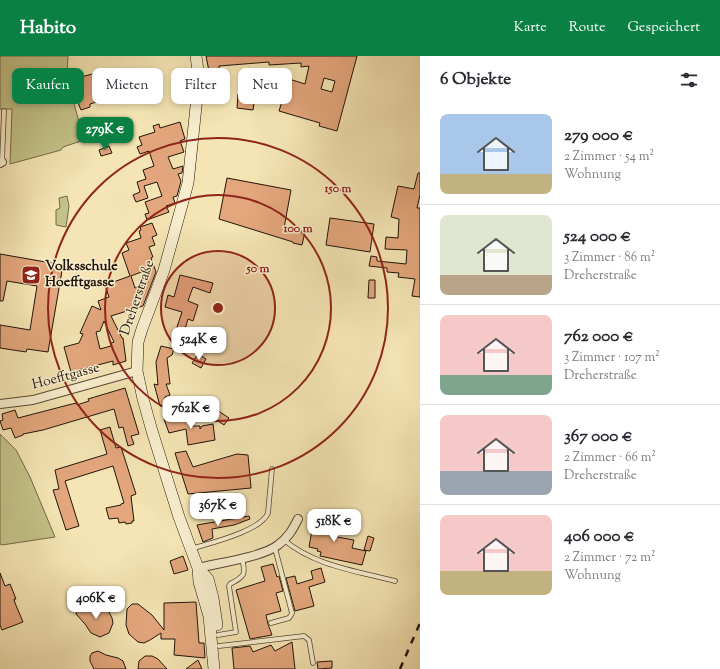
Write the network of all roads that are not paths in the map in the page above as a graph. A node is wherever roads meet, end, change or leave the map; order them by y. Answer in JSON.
{"nodes":[{"id":1,"x":196,"y":56,"type":"edge"},
{"id":2,"x":4,"y":111,"type":"dead end"},
{"id":3,"x":1,"y":163,"type":"edge"},
{"id":4,"x":137,"y":370,"type":"junction"},
{"id":5,"x":0,"y":404,"type":"edge"},
{"id":6,"x":272,"y":469,"type":"dead end"},
{"id":7,"x":298,"y":519,"type":"dead end"},
{"id":8,"x":284,"y":540,"type":"junction"},
{"id":9,"x":274,"y":548,"type":"junction"},
{"id":10,"x":191,"y":549,"type":"junction"},
{"id":11,"x":242,"y":558,"type":"junction"},
{"id":12,"x":198,"y":568,"type":"junction"},
{"id":13,"x":394,"y":581,"type":"dead end"},
{"id":14,"x":271,"y":623,"type":"dead end"},
{"id":15,"x":218,"y":635,"type":"junction"},
{"id":16,"x":219,"y":646,"type":"junction"},
{"id":17,"x":312,"y":663,"type":"dead end"},
{"id":18,"x":214,"y":669,"type":"edge"},
{"id":19,"x":221,"y":669,"type":"edge"}],
"edges":[{"from":1,"to":4,"type":"street","name":"Dreherstraße"},
{"from":2,"to":3,"type":"lane"},
{"from":4,"to":5,"type":"street","name":"Hoefftgasse"},
{"from":4,"to":10,"type":"street","name":"Dreherstraße"},
{"from":6,"to":10,"type":"lane"},
{"from":7,"to":8,"type":"street"},
{"from":8,"to":9,"type":"street"},
{"from":8,"to":13,"type":"lane"},
{"from":9,"to":11,"type":"street"},
{"from":9,"to":14,"type":"lane"},
{"from":10,"to":12,"type":"street","name":"Dreherstraße"},
{"from":11,"to":12,"type":"street"},
{"from":11,"to":15,"type":"lane"},
{"from":12,"to":15,"type":"street","name":"Dreherstraße"},
{"from":12,"to":18,"type":"street","name":"Dreherstraße"},
{"from":15,"to":16,"type":"street","name":"Dreherstraße"},
{"from":16,"to":17,"type":"lane"},
{"from":16,"to":19,"type":"street","name":"Dreherstraße"}]}
